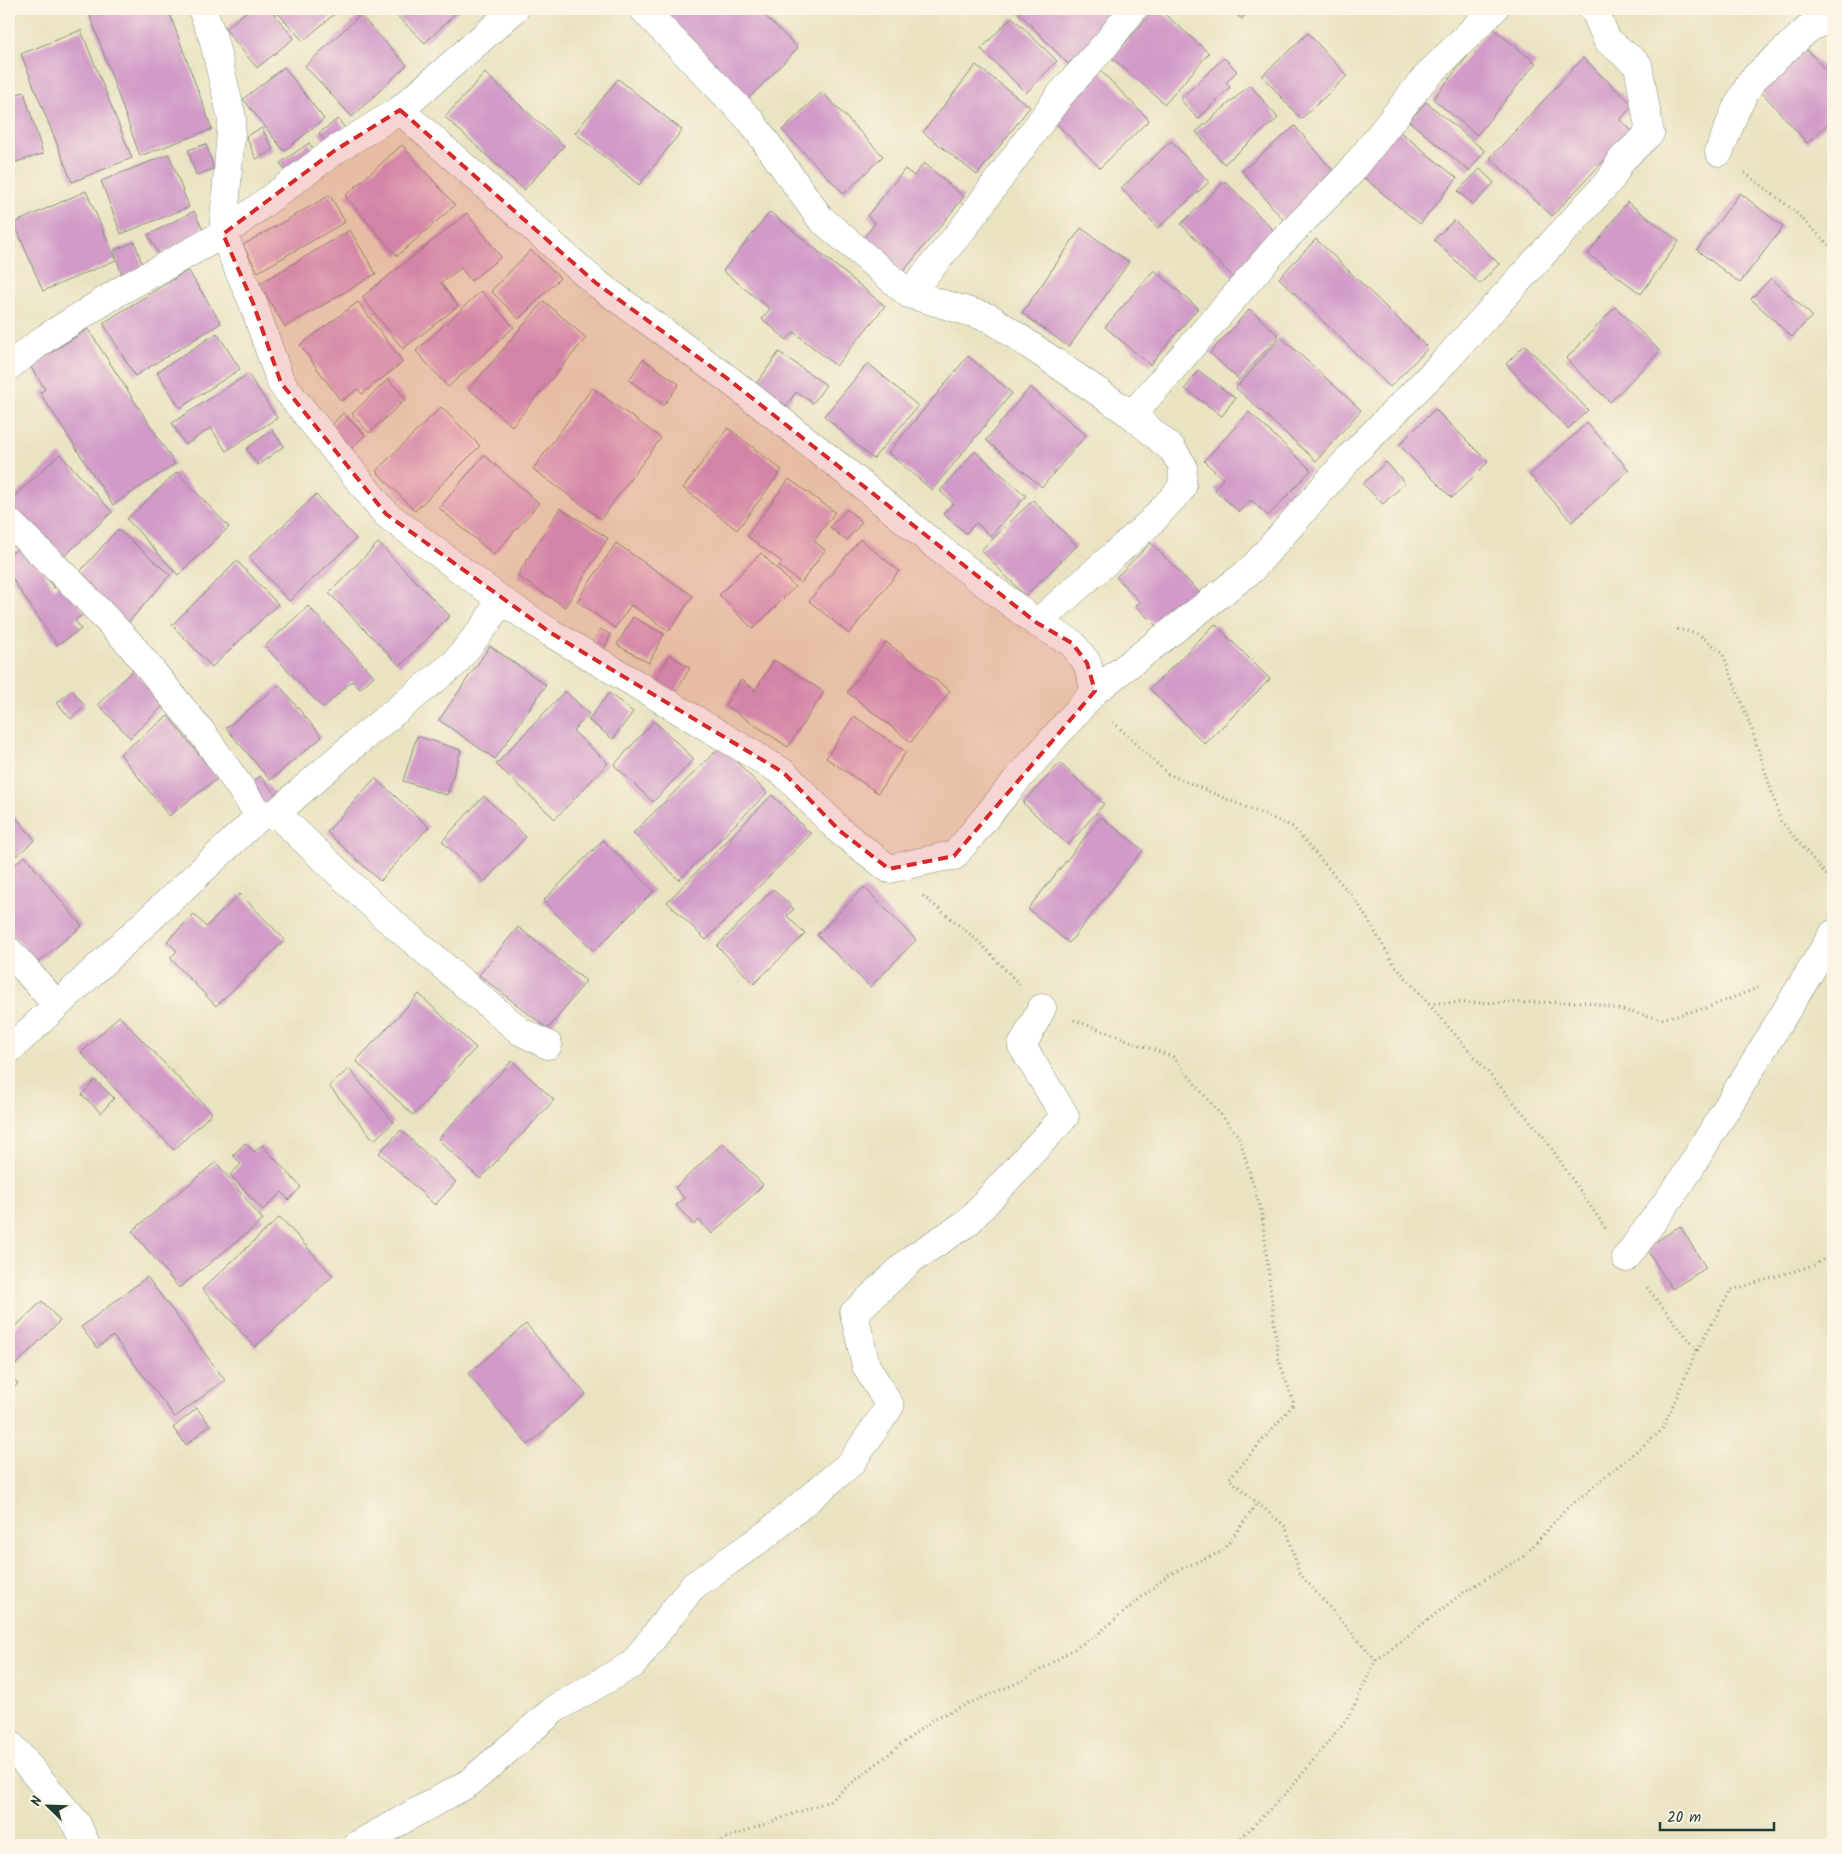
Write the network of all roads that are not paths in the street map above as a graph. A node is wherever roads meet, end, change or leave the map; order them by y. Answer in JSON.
{"nodes":[{"id":1,"x":202,"y":9,"type":"edge"},
{"id":2,"x":515,"y":9,"type":"edge"},
{"id":3,"x":643,"y":9,"type":"edge"},
{"id":4,"x":1133,"y":9,"type":"edge"},
{"id":5,"x":1494,"y":9,"type":"edge"},
{"id":6,"x":1592,"y":9,"type":"edge"},
{"id":7,"x":1833,"y":17,"type":"edge"},
{"id":8,"x":400,"y":110,"type":"junction"},
{"id":9,"x":1719,"y":152,"type":"road end"},
{"id":10,"x":223,"y":234,"type":"junction"},
{"id":11,"x":909,"y":294,"type":"junction"},
{"id":12,"x":9,"y":366,"type":"edge"},
{"id":13,"x":1132,"y":415,"type":"junction"},
{"id":14,"x":9,"y":522,"type":"edge"},
{"id":15,"x":500,"y":599,"type":"junction"},
{"id":16,"x":1037,"y":623,"type":"junction"},
{"id":17,"x":1095,"y":691,"type":"junction"},
{"id":18,"x":268,"y":814,"type":"junction"},
{"id":19,"x":1833,"y":934,"type":"edge"},
{"id":20,"x":9,"y":951,"type":"edge"},
{"id":21,"x":57,"y":1005,"type":"junction"},
{"id":22,"x":1042,"y":1008,"type":"road end"},
{"id":23,"x":548,"y":1045,"type":"dead end"},
{"id":24,"x":9,"y":1050,"type":"edge"},
{"id":25,"x":1626,"y":1258,"type":"road end"},
{"id":26,"x":9,"y":1743,"type":"edge"},
{"id":27,"x":86,"y":1845,"type":"edge"},
{"id":28,"x":356,"y":1845,"type":"edge"}],
"edges":[{"from":1,"to":10,"type":"street"},
{"from":2,"to":8,"type":"street"},
{"from":3,"to":11,"type":"street"},
{"from":4,"to":11,"type":"street"},
{"from":5,"to":13,"type":"street"},
{"from":6,"to":17,"type":"street"},
{"from":7,"to":9,"type":"street"},
{"from":8,"to":10,"type":"street"},
{"from":8,"to":16,"type":"street"},
{"from":10,"to":12,"type":"street"},
{"from":10,"to":15,"type":"street"},
{"from":11,"to":13,"type":"street"},
{"from":13,"to":16,"type":"street"},
{"from":14,"to":18,"type":"street"},
{"from":15,"to":17,"type":"street"},
{"from":15,"to":18,"type":"street"},
{"from":16,"to":17,"type":"street"},
{"from":18,"to":21,"type":"street"},
{"from":18,"to":23,"type":"street"},
{"from":19,"to":25,"type":"street"},
{"from":20,"to":21,"type":"street"},
{"from":21,"to":24,"type":"street"},
{"from":22,"to":28,"type":"street"},
{"from":26,"to":27,"type":"street"}]}
